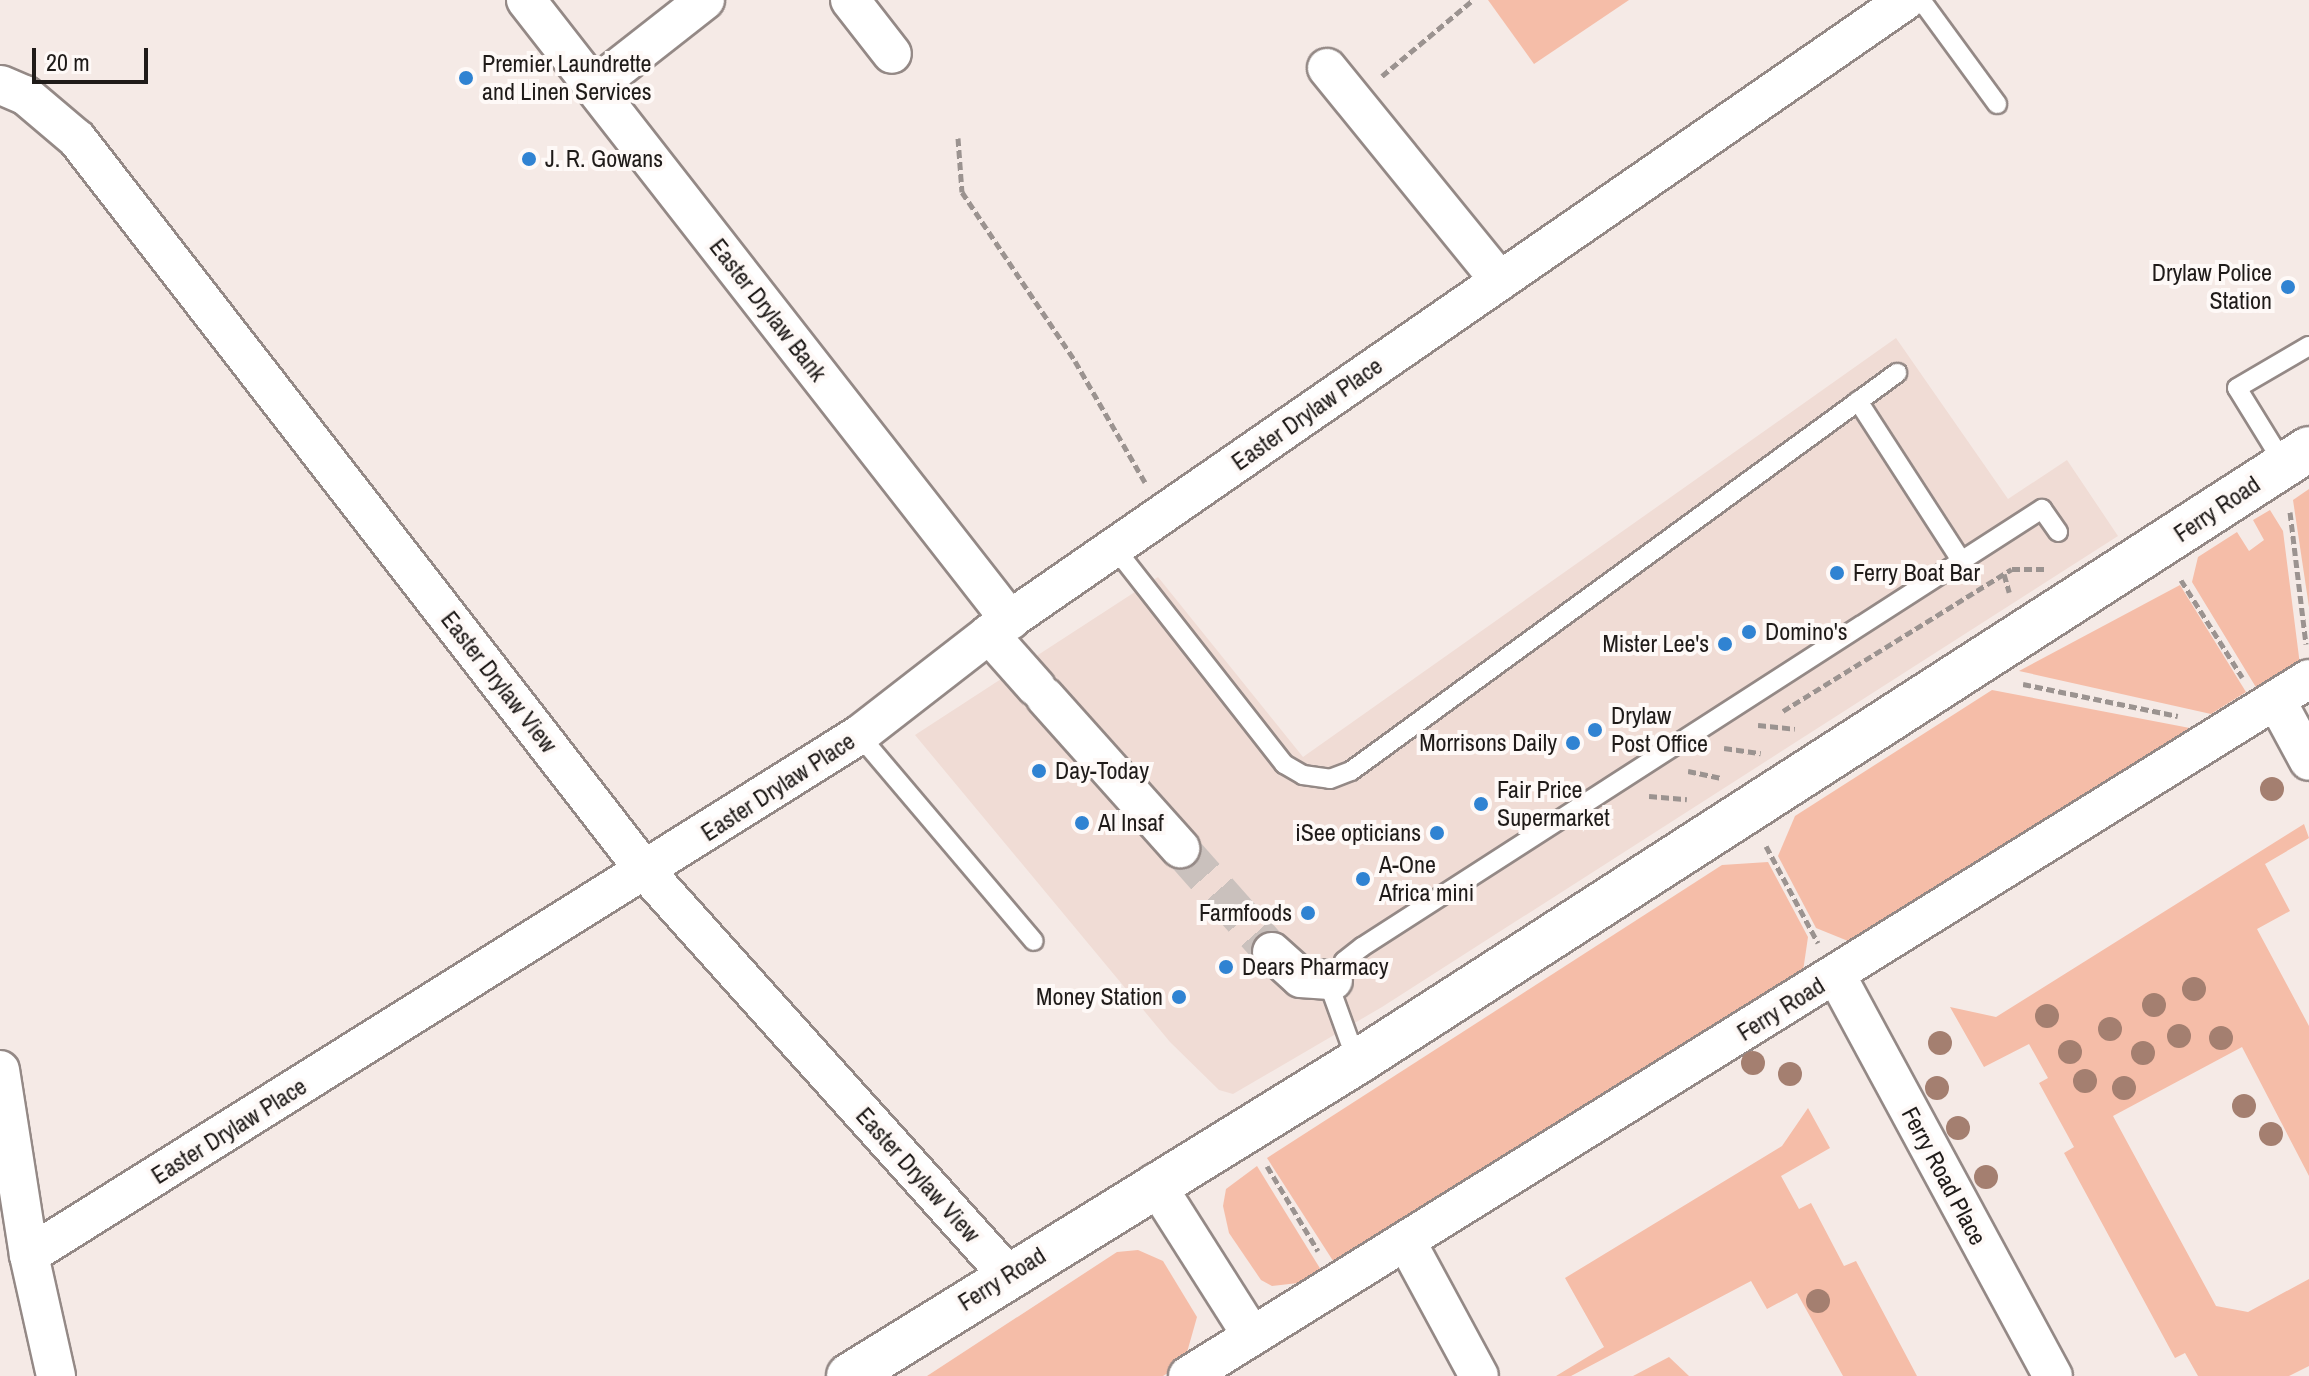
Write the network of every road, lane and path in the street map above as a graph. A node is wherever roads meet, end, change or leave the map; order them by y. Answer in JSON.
{"nodes":[{"id":1,"x":526,"y":0,"type":"edge"},
{"id":2,"x":705,"y":0,"type":"edge"},
{"id":3,"x":850,"y":0,"type":"edge"},
{"id":4,"x":1473,"y":0,"type":"edge"},
{"id":5,"x":1906,"y":0,"type":"edge"},
{"id":6,"x":1921,"y":0,"type":"edge"},
{"id":7,"x":892,"y":54,"type":"dead end"},
{"id":8,"x":0,"y":55,"type":"edge"},
{"id":9,"x":1327,"y":68,"type":"dead end"},
{"id":10,"x":1,"y":85,"type":"edge"},
{"id":11,"x":594,"y":87,"type":"junction"},
{"id":12,"x":0,"y":94,"type":"edge"},
{"id":13,"x":1353,"y":100,"type":"junction"},
{"id":14,"x":1997,"y":104,"type":"dead end"},
{"id":15,"x":958,"y":138,"type":"dead end"},
{"id":16,"x":1500,"y":281,"type":"junction"},
{"id":17,"x":2309,"y":346,"type":"edge"},
{"id":18,"x":1897,"y":373,"type":"dead end"},
{"id":19,"x":1858,"y":401,"type":"junction"},
{"id":20,"x":2296,"y":457,"type":"edge"},
{"id":21,"x":1163,"y":514,"type":"junction"},
{"id":22,"x":2058,"y":532,"type":"dead end"},
{"id":23,"x":2160,"y":546,"type":"junction"},
{"id":24,"x":1114,"y":547,"type":"junction"},
{"id":25,"x":1961,"y":560,"type":"junction"},
{"id":26,"x":2004,"y":574,"type":"junction"},
{"id":27,"x":2083,"y":595,"type":"junction"},
{"id":28,"x":2012,"y":604,"type":"dead end"},
{"id":29,"x":999,"y":627,"type":"junction"},
{"id":30,"x":2308,"y":664,"type":"edge"},
{"id":31,"x":1964,"y":671,"type":"junction"},
{"id":32,"x":1770,"y":710,"type":"dead end"},
{"id":33,"x":2256,"y":712,"type":"junction"},
{"id":34,"x":1760,"y":717,"type":"dead end"},
{"id":35,"x":1749,"y":724,"type":"dead end"},
{"id":36,"x":859,"y":735,"type":"junction"},
{"id":37,"x":1726,"y":739,"type":"dead end"},
{"id":38,"x":1774,"y":755,"type":"dead end"},
{"id":39,"x":2309,"y":761,"type":"edge"},
{"id":40,"x":1691,"y":762,"type":"dead end"},
{"id":41,"x":1614,"y":783,"type":"junction"},
{"id":42,"x":1653,"y":786,"type":"dead end"},
{"id":43,"x":1741,"y":795,"type":"junction"},
{"id":44,"x":1180,"y":848,"type":"tunnel mouth"},
{"id":45,"x":646,"y":872,"type":"junction"},
{"id":46,"x":1034,"y":941,"type":"dead end"},
{"id":47,"x":1272,"y":952,"type":"tunnel mouth"},
{"id":48,"x":1836,"y":975,"type":"junction"},
{"id":49,"x":1333,"y":980,"type":"junction"},
{"id":50,"x":1357,"y":1062,"type":"junction"},
{"id":51,"x":0,"y":1070,"type":"edge"},
{"id":52,"x":1244,"y":1128,"type":"junction"},
{"id":53,"x":1155,"y":1183,"type":"junction"},
{"id":54,"x":1406,"y":1241,"type":"junction"},
{"id":55,"x":29,"y":1255,"type":"junction"},
{"id":56,"x":1008,"y":1275,"type":"junction"},
{"id":57,"x":1337,"y":1282,"type":"junction"},
{"id":58,"x":1252,"y":1336,"type":"junction"},
{"id":59,"x":56,"y":1376,"type":"edge"},
{"id":60,"x":849,"y":1376,"type":"edge"},
{"id":61,"x":1188,"y":1376,"type":"edge"},
{"id":62,"x":1479,"y":1376,"type":"edge"},
{"id":63,"x":2053,"y":1376,"type":"edge"}],
"edges":[{"from":1,"to":11,"type":"street","name":"Easter Drylaw Bank"},
{"from":2,"to":11,"type":"street"},
{"from":3,"to":7,"type":"street"},
{"from":4,"to":13,"type":"path"},
{"from":5,"to":16,"type":"street","name":"Easter Drylaw Place"},
{"from":6,"to":14,"type":"lane"},
{"from":8,"to":10,"type":"street"},
{"from":9,"to":13,"type":"street"},
{"from":10,"to":12,"type":"street"},
{"from":10,"to":45,"type":"street","name":"Easter Drylaw View"},
{"from":11,"to":29,"type":"street","name":"Easter Drylaw Bank"},
{"from":13,"to":16,"type":"street"},
{"from":15,"to":21,"type":"path"},
{"from":16,"to":21,"type":"street","name":"Easter Drylaw Place"},
{"from":17,"to":20,"type":"lane"},
{"from":18,"to":19,"type":"lane"},
{"from":19,"to":24,"type":"lane"},
{"from":19,"to":25,"type":"lane"},
{"from":20,"to":23,"type":"main road","name":"Ferry Road"},
{"from":20,"to":30,"type":"path"},
{"from":21,"to":24,"type":"street","name":"Easter Drylaw Place"},
{"from":22,"to":25,"type":"lane"},
{"from":23,"to":27,"type":"main road","name":"Ferry Road"},
{"from":23,"to":33,"type":"path"},
{"from":24,"to":29,"type":"street","name":"Easter Drylaw Place"},
{"from":25,"to":41,"type":"lane"},
{"from":26,"to":27,"type":"path"},
{"from":26,"to":28,"type":"path"},
{"from":26,"to":32,"type":"path"},
{"from":27,"to":31,"type":"main road","name":"Ferry Road"},
{"from":29,"to":36,"type":"street","name":"Easter Drylaw Place"},
{"from":29,"to":44,"type":"street","name":"Easter Drylaw Bank"},
{"from":30,"to":33,"type":"street","name":"Ferry Road"},
{"from":31,"to":33,"type":"path"},
{"from":31,"to":43,"type":"main road","name":"Ferry Road"},
{"from":33,"to":39,"type":"street"},
{"from":33,"to":48,"type":"street","name":"Ferry Road"},
{"from":34,"to":35,"type":"path"},
{"from":36,"to":45,"type":"street","name":"Easter Drylaw Place"},
{"from":36,"to":46,"type":"lane"},
{"from":37,"to":38,"type":"path"},
{"from":40,"to":43,"type":"path"},
{"from":41,"to":42,"type":"path"},
{"from":41,"to":49,"type":"lane"},
{"from":43,"to":48,"type":"path"},
{"from":43,"to":50,"type":"main road","name":"Ferry Road"},
{"from":45,"to":55,"type":"street","name":"Easter Drylaw Place"},
{"from":45,"to":56,"type":"street","name":"Easter Drylaw View"},
{"from":47,"to":49,"type":"street"},
{"from":48,"to":54,"type":"street","name":"Ferry Road"},
{"from":48,"to":63,"type":"street","name":"Ferry Road Place"},
{"from":49,"to":50,"type":"lane"},
{"from":50,"to":52,"type":"main road","name":"Ferry Road"},
{"from":51,"to":55,"type":"street"},
{"from":52,"to":53,"type":"main road","name":"Ferry Road"},
{"from":52,"to":57,"type":"path"},
{"from":53,"to":56,"type":"main road","name":"Ferry Road"},
{"from":53,"to":58,"type":"street"},
{"from":54,"to":57,"type":"street","name":"Ferry Road"},
{"from":54,"to":62,"type":"street"},
{"from":55,"to":59,"type":"street"},
{"from":56,"to":60,"type":"main road","name":"Ferry Road"},
{"from":57,"to":58,"type":"street","name":"Ferry Road"},
{"from":58,"to":61,"type":"street","name":"Ferry Road"}]}
